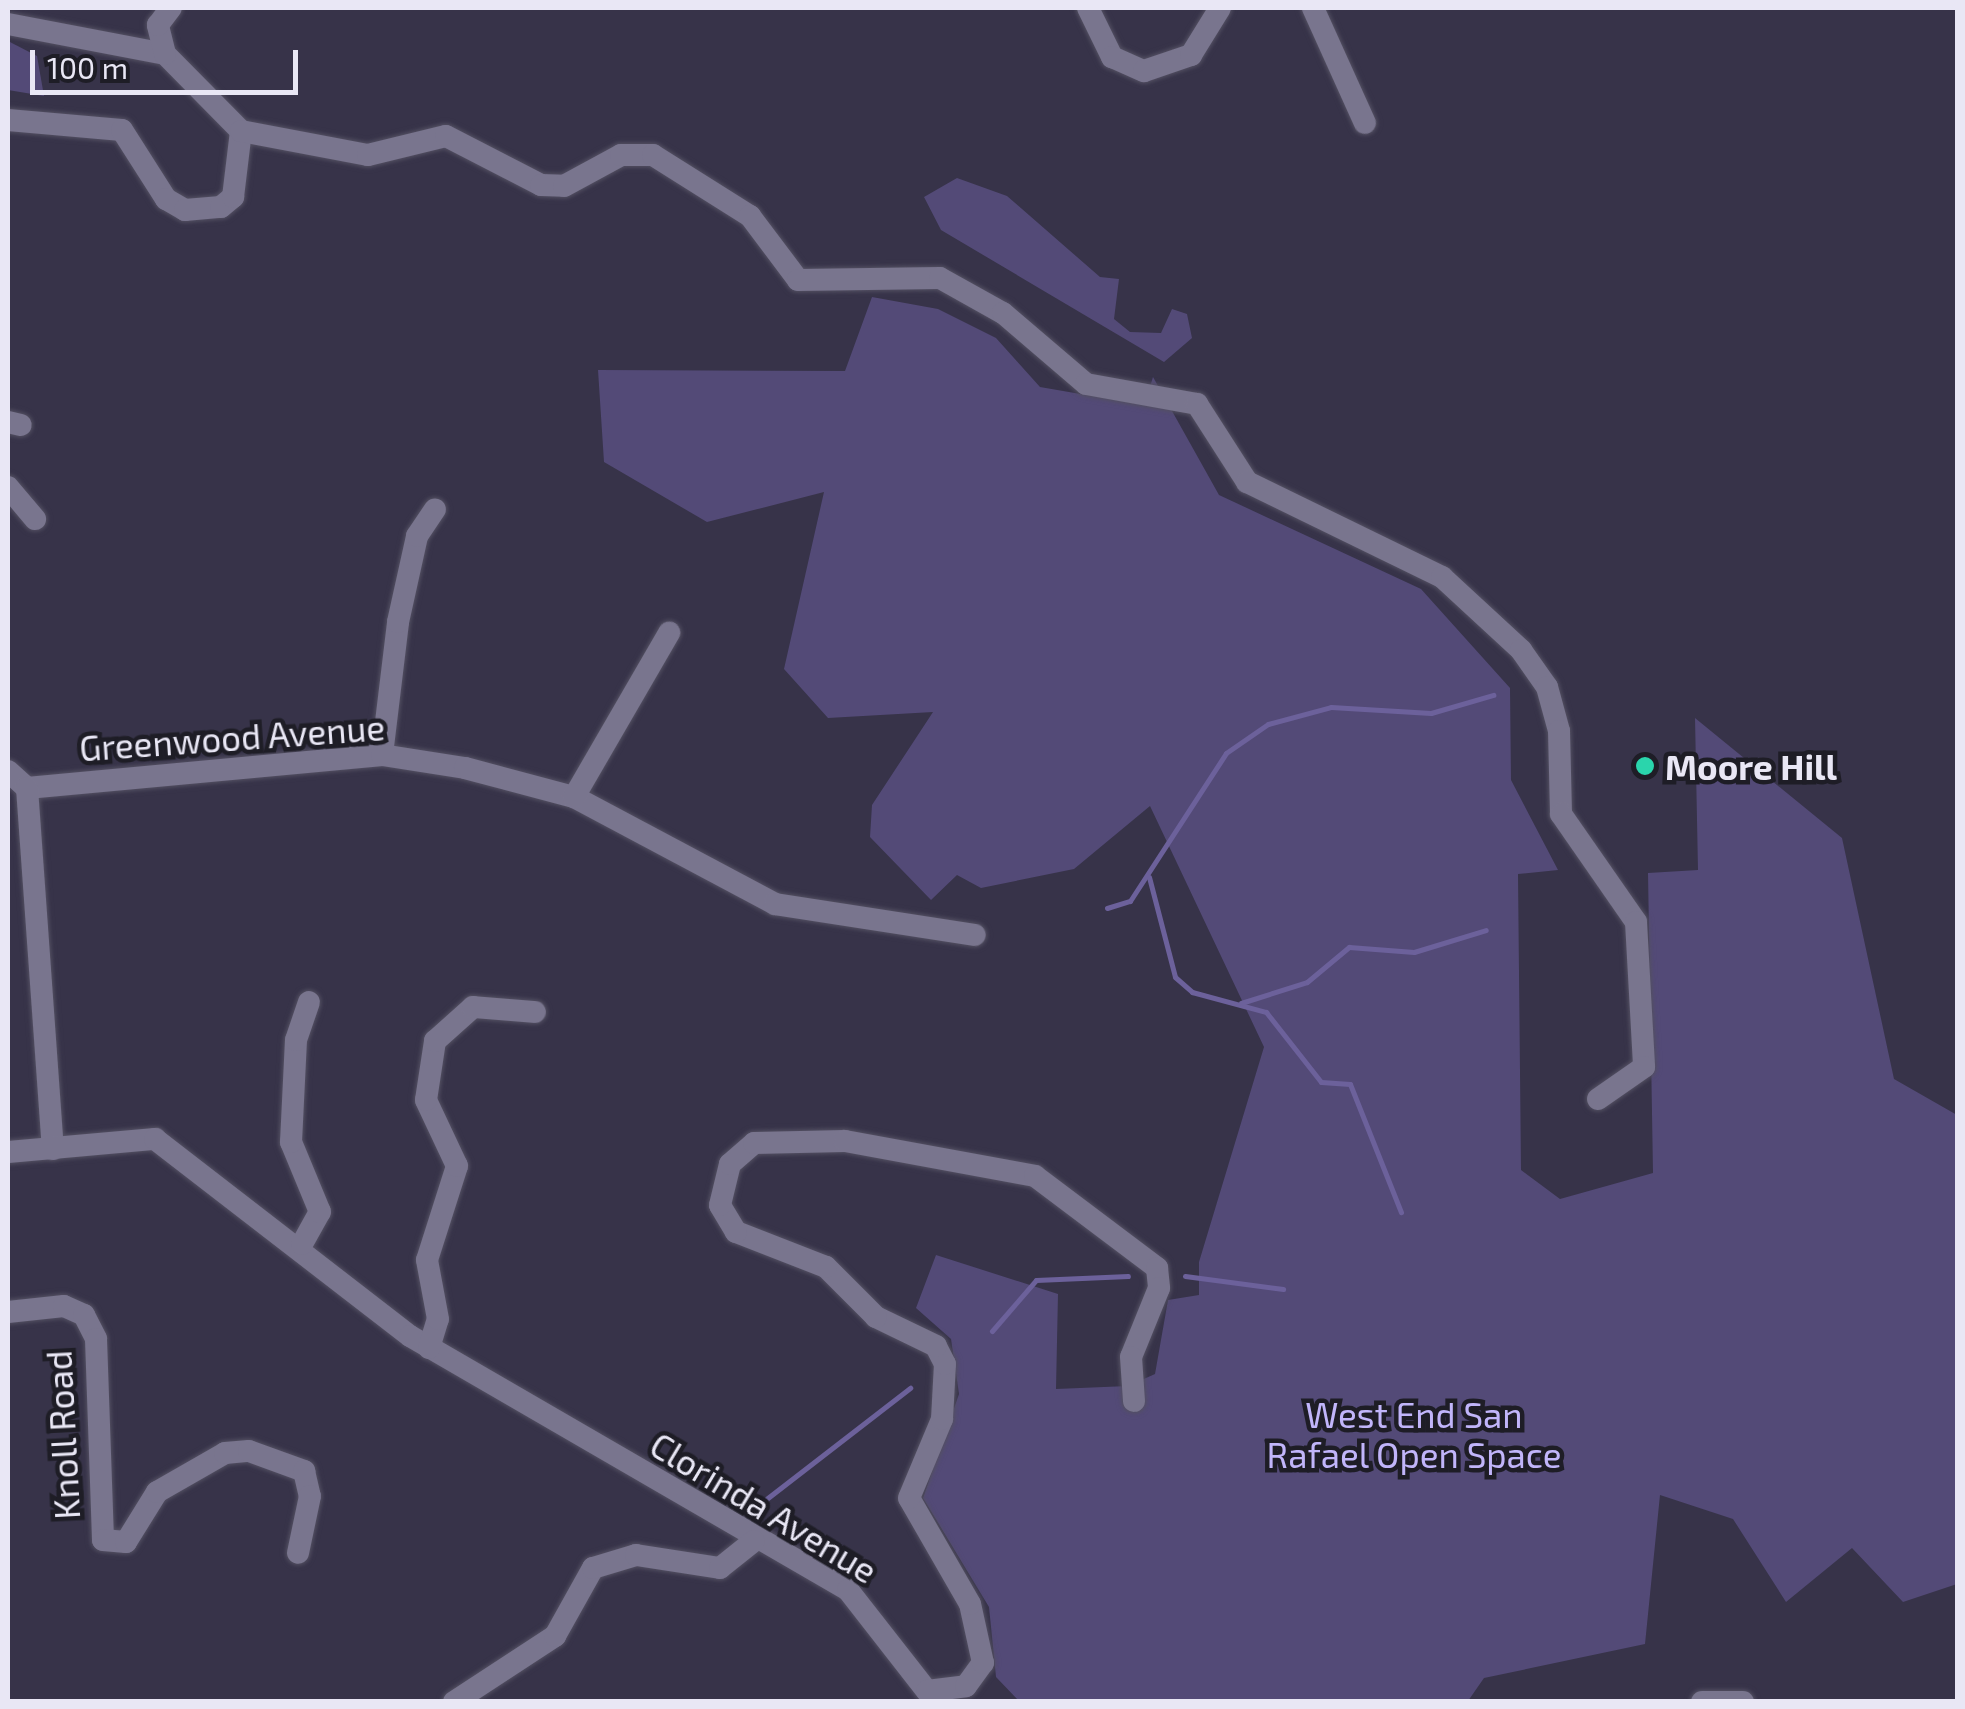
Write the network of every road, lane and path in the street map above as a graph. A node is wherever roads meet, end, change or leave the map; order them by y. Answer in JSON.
{"nodes":[{"id":1,"x":171,"y":8,"type":"edge"},
{"id":2,"x":1088,"y":8,"type":"edge"},
{"id":3,"x":1220,"y":8,"type":"edge"},
{"id":4,"x":1313,"y":8,"type":"edge"},
{"id":5,"x":8,"y":24,"type":"edge"},
{"id":6,"x":165,"y":54,"type":"junction"},
{"id":7,"x":8,"y":120,"type":"edge"},
{"id":8,"x":1364,"y":123,"type":"dead end"},
{"id":9,"x":241,"y":131,"type":"junction"},
{"id":10,"x":8,"y":487,"type":"edge"},
{"id":11,"x":436,"y":510,"type":"dead end"},
{"id":12,"x":35,"y":519,"type":"dead end"},
{"id":13,"x":669,"y":633,"type":"dead end"},
{"id":14,"x":382,"y":755,"type":"junction"},
{"id":15,"x":8,"y":771,"type":"edge"},
{"id":16,"x":27,"y":788,"type":"junction"},
{"id":17,"x":574,"y":797,"type":"junction"},
{"id":18,"x":975,"y":935,"type":"dead end"},
{"id":19,"x":309,"y":1002,"type":"dead end"},
{"id":20,"x":535,"y":1012,"type":"dead end"},
{"id":21,"x":1598,"y":1100,"type":"dead end"},
{"id":22,"x":53,"y":1149,"type":"junction"},
{"id":23,"x":8,"y":1152,"type":"edge"},
{"id":24,"x":302,"y":1244,"type":"junction"},
{"id":25,"x":8,"y":1312,"type":"edge"},
{"id":26,"x":429,"y":1348,"type":"junction"},
{"id":27,"x":1134,"y":1402,"type":"dead end"},
{"id":28,"x":754,"y":1540,"type":"junction"},
{"id":29,"x":298,"y":1554,"type":"dead end"},
{"id":30,"x":454,"y":1702,"type":"edge"},
{"id":31,"x":1702,"y":1702,"type":"edge"},
{"id":32,"x":1742,"y":1702,"type":"edge"}],
"edges":[{"from":1,"to":6,"type":"street"},
{"from":2,"to":3,"type":"street"},
{"from":4,"to":8,"type":"street"},
{"from":5,"to":6,"type":"street"},
{"from":6,"to":9,"type":"street"},
{"from":7,"to":9,"type":"street"},
{"from":9,"to":21,"type":"street"},
{"from":10,"to":12,"type":"street"},
{"from":11,"to":14,"type":"street"},
{"from":13,"to":17,"type":"street"},
{"from":14,"to":16,"type":"street","name":"Greenwood Avenue"},
{"from":14,"to":17,"type":"street","name":"Greenwood Avenue"},
{"from":15,"to":16,"type":"street"},
{"from":16,"to":22,"type":"street"},
{"from":17,"to":18,"type":"street","name":"Greenwood Avenue"},
{"from":19,"to":24,"type":"street"},
{"from":20,"to":26,"type":"street"},
{"from":22,"to":23,"type":"street","name":"Clorinda Avenue"},
{"from":22,"to":24,"type":"street","name":"Clorinda Avenue"},
{"from":24,"to":26,"type":"street","name":"Clorinda Avenue"},
{"from":25,"to":29,"type":"street","name":"Knoll Road"},
{"from":26,"to":28,"type":"street","name":"Clorinda Avenue"},
{"from":27,"to":28,"type":"street","name":"Clorinda Avenue"},
{"from":28,"to":30,"type":"street"},
{"from":31,"to":32,"type":"street"}]}
